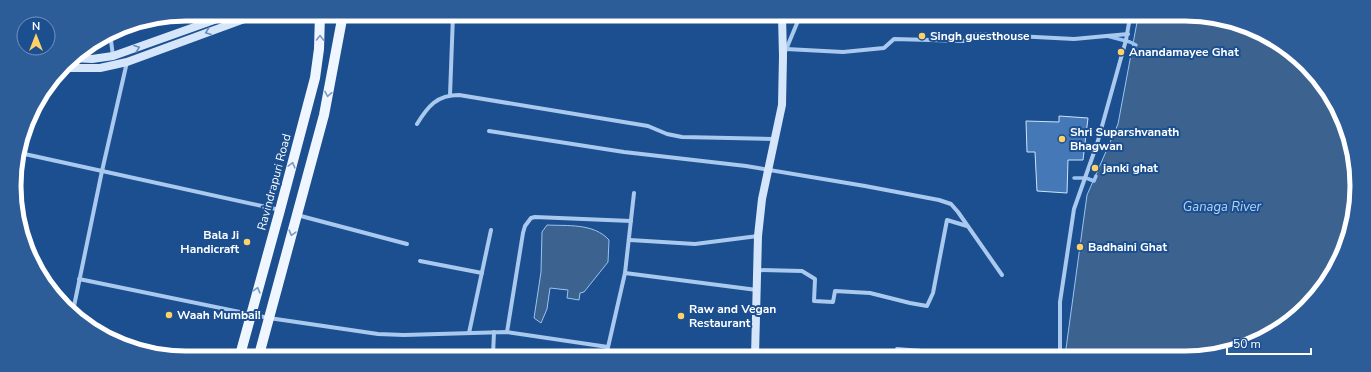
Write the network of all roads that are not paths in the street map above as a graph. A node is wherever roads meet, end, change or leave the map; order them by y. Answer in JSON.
{"nodes":[{"id":1,"x":211,"y":21,"type":"edge"},
{"id":2,"x":239,"y":21,"type":"edge"},
{"id":3,"x":320,"y":21,"type":"edge"},
{"id":4,"x":342,"y":21,"type":"edge"},
{"id":5,"x":453,"y":21,"type":"edge"},
{"id":6,"x":782,"y":21,"type":"edge"},
{"id":7,"x":798,"y":21,"type":"edge"},
{"id":8,"x":1130,"y":21,"type":"edge"},
{"id":9,"x":1128,"y":34,"type":"junction"},
{"id":10,"x":111,"y":39,"type":"edge"},
{"id":11,"x":785,"y":53,"type":"junction"},
{"id":12,"x":113,"y":56,"type":"junction"},
{"id":13,"x":82,"y":58,"type":"edge"},
{"id":14,"x":127,"y":62,"type":"junction"},
{"id":15,"x":70,"y":68,"type":"edge"},
{"id":16,"x":450,"y":95,"type":"junction"},
{"id":17,"x":417,"y":124,"type":"dead end"},
{"id":18,"x":489,"y":131,"type":"dead end"},
{"id":19,"x":775,"y":139,"type":"junction"},
{"id":20,"x":24,"y":154,"type":"edge"},
{"id":21,"x":768,"y":170,"type":"junction"},
{"id":22,"x":102,"y":171,"type":"junction"},
{"id":23,"x":634,"y":193,"type":"dead end"},
{"id":24,"x":280,"y":210,"type":"junction"},
{"id":25,"x":297,"y":214,"type":"junction"},
{"id":26,"x":631,"y":221,"type":"junction"},
{"id":27,"x":968,"y":226,"type":"junction"},
{"id":28,"x":491,"y":230,"type":"dead end"},
{"id":29,"x":758,"y":236,"type":"junction"},
{"id":30,"x":630,"y":240,"type":"junction"},
{"id":31,"x":406,"y":244,"type":"dead end"},
{"id":32,"x":420,"y":261,"type":"dead end"},
{"id":33,"x":757,"y":270,"type":"junction"},
{"id":34,"x":625,"y":273,"type":"junction"},
{"id":35,"x":482,"y":274,"type":"junction"},
{"id":36,"x":1002,"y":275,"type":"dead end"},
{"id":37,"x":79,"y":279,"type":"junction"},
{"id":38,"x":757,"y":290,"type":"junction"},
{"id":39,"x":73,"y":306,"type":"edge"},
{"id":40,"x":250,"y":314,"type":"junction"},
{"id":41,"x":269,"y":318,"type":"junction"},
{"id":42,"x":494,"y":332,"type":"junction"},
{"id":43,"x":507,"y":332,"type":"junction"},
{"id":44,"x":469,"y":333,"type":"junction"},
{"id":45,"x":608,"y":347,"type":"junction"},
{"id":46,"x":241,"y":351,"type":"edge"},
{"id":47,"x":260,"y":351,"type":"edge"},
{"id":48,"x":493,"y":351,"type":"edge"},
{"id":49,"x":607,"y":351,"type":"edge"},
{"id":50,"x":756,"y":351,"type":"edge"},
{"id":51,"x":897,"y":351,"type":"edge"},
{"id":52,"x":922,"y":351,"type":"dead end"},
{"id":53,"x":1060,"y":351,"type":"edge"}],
"edges":[{"from":12,"to":1,"type":"street","one_way":true},
{"from":2,"to":14,"type":"street","one_way":true},
{"from":24,"to":3,"type":"main road","name":"Ravindrapuri Road","one_way":true},
{"from":4,"to":25,"type":"main road","one_way":true},
{"from":5,"to":16,"type":"street"},
{"from":6,"to":11,"type":"street"},
{"from":7,"to":11,"type":"street"},
{"from":8,"to":9,"type":"street"},
{"from":9,"to":11,"type":"street"},
{"from":9,"to":53,"type":"street"},
{"from":10,"to":12,"type":"street"},
{"from":11,"to":19,"type":"street"},
{"from":12,"to":13,"type":"street"},
{"from":14,"to":15,"type":"street"},
{"from":14,"to":22,"type":"street"},
{"from":16,"to":17,"type":"street"},
{"from":16,"to":19,"type":"street"},
{"from":18,"to":21,"type":"street"},
{"from":19,"to":21,"type":"street"},
{"from":20,"to":22,"type":"street"},
{"from":21,"to":27,"type":"street"},
{"from":21,"to":29,"type":"street"},
{"from":22,"to":24,"type":"street"},
{"from":22,"to":37,"type":"street"},
{"from":23,"to":26,"type":"street"},
{"from":40,"to":24,"type":"main road","name":"Ravindrapuri Road","one_way":true},
{"from":25,"to":31,"type":"street"},
{"from":25,"to":41,"type":"main road","one_way":true},
{"from":26,"to":30,"type":"street"},
{"from":26,"to":43,"type":"street"},
{"from":27,"to":33,"type":"street"},
{"from":27,"to":36,"type":"street"},
{"from":28,"to":35,"type":"street"},
{"from":29,"to":30,"type":"street"},
{"from":29,"to":33,"type":"street"},
{"from":30,"to":34,"type":"street"},
{"from":32,"to":35,"type":"street"},
{"from":33,"to":38,"type":"street"},
{"from":34,"to":38,"type":"street"},
{"from":34,"to":45,"type":"street"},
{"from":35,"to":44,"type":"street"},
{"from":37,"to":39,"type":"street"},
{"from":37,"to":40,"type":"street"},
{"from":38,"to":50,"type":"street"},
{"from":40,"to":41,"type":"street"},
{"from":40,"to":46,"type":"main road","name":"Ravindrapuri Road"},
{"from":41,"to":44,"type":"street"},
{"from":41,"to":47,"type":"main road"},
{"from":42,"to":43,"type":"street"},
{"from":42,"to":44,"type":"street"},
{"from":42,"to":48,"type":"street"},
{"from":43,"to":45,"type":"street"},
{"from":45,"to":49,"type":"street"},
{"from":51,"to":52,"type":"street"}]}
